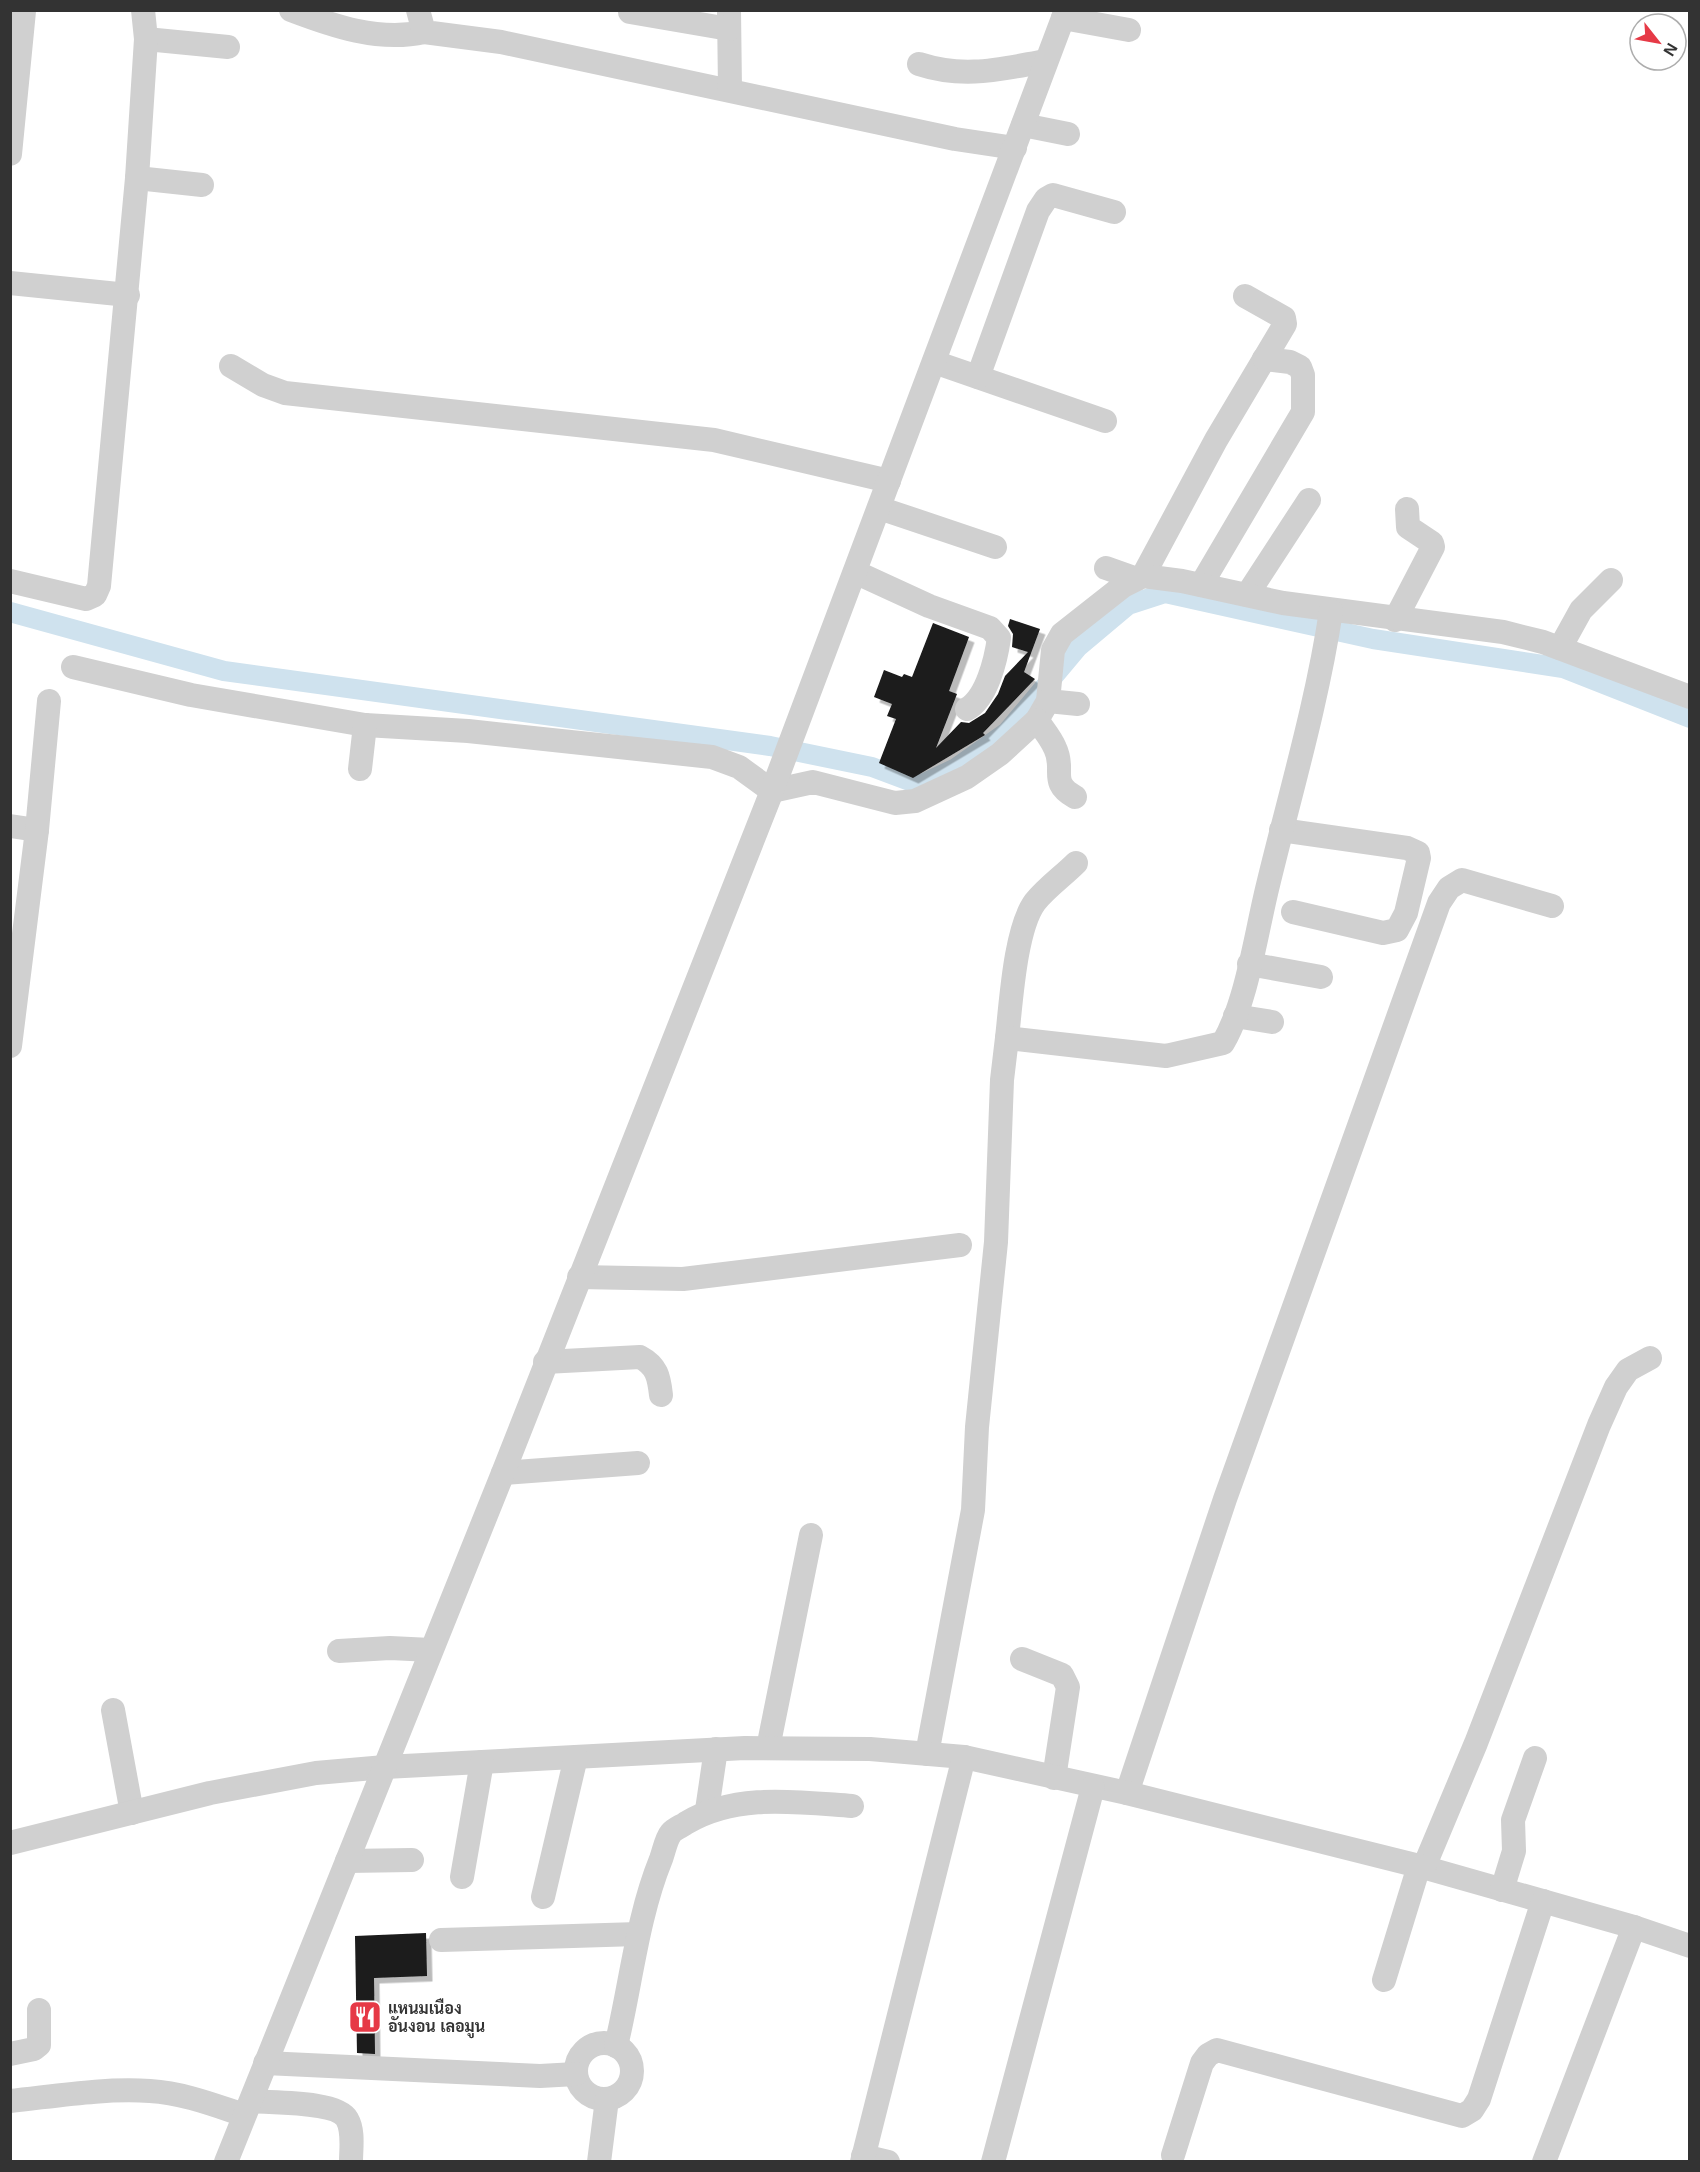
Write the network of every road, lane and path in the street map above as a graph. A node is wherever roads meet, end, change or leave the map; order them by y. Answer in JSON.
{"nodes":[{"id":1,"x":31,"y":10,"type":"edge"},
{"id":2,"x":143,"y":10,"type":"edge"},
{"id":3,"x":291,"y":10,"type":"edge"},
{"id":4,"x":24,"y":11,"type":"edge"},
{"id":5,"x":630,"y":12,"type":"dead end"},
{"id":6,"x":10,"y":13,"type":"edge"},
{"id":7,"x":1064,"y":14,"type":"edge"},
{"id":8,"x":729,"y":20,"type":"edge"},
{"id":9,"x":421,"y":21,"type":"edge"},
{"id":10,"x":1130,"y":30,"type":"dead end"},
{"id":11,"x":146,"y":39,"type":"junction"},
{"id":12,"x":228,"y":47,"type":"dead end"},
{"id":13,"x":1046,"y":61,"type":"junction"},
{"id":14,"x":919,"y":64,"type":"dead end"},
{"id":15,"x":730,"y":90,"type":"junction"},
{"id":16,"x":1068,"y":134,"type":"dead end"},
{"id":17,"x":1019,"y":136,"type":"junction"},
{"id":18,"x":10,"y":154,"type":"edge"},
{"id":19,"x":137,"y":178,"type":"junction"},
{"id":20,"x":202,"y":184,"type":"dead end"},
{"id":21,"x":1114,"y":212,"type":"dead end"},
{"id":22,"x":10,"y":284,"type":"edge"},
{"id":23,"x":128,"y":295,"type":"junction"},
{"id":24,"x":1245,"y":296,"type":"dead end"},
{"id":25,"x":1264,"y":359,"type":"junction"},
{"id":26,"x":934,"y":362,"type":"junction"},
{"id":27,"x":231,"y":366,"type":"dead end"},
{"id":28,"x":978,"y":377,"type":"junction"},
{"id":29,"x":1105,"y":421,"type":"dead end"},
{"id":30,"x":889,"y":481,"type":"junction"},
{"id":31,"x":1309,"y":500,"type":"dead end"},
{"id":32,"x":879,"y":508,"type":"junction"},
{"id":33,"x":1407,"y":509,"type":"dead end"},
{"id":34,"x":995,"y":547,"type":"dead end"},
{"id":35,"x":1106,"y":568,"type":"dead end"},
{"id":36,"x":855,"y":572,"type":"junction"},
{"id":37,"x":1140,"y":578,"type":"junction"},
{"id":38,"x":1611,"y":580,"type":"dead end"},
{"id":39,"x":10,"y":581,"type":"edge"},
{"id":40,"x":1201,"y":585,"type":"junction"},
{"id":41,"x":1247,"y":595,"type":"junction"},
{"id":42,"x":1395,"y":620,"type":"junction"},
{"id":43,"x":1329,"y":625,"type":"junction"},
{"id":44,"x":1560,"y":648,"type":"junction"},
{"id":45,"x":73,"y":668,"type":"dead end"},
{"id":46,"x":1046,"y":693,"type":"junction"},
{"id":47,"x":1689,"y":697,"type":"edge"},
{"id":48,"x":49,"y":701,"type":"dead end"},
{"id":49,"x":1078,"y":704,"type":"dead end"},
{"id":50,"x":967,"y":709,"type":"dead end"},
{"id":51,"x":365,"y":725,"type":"junction"},
{"id":52,"x":360,"y":769,"type":"dead end"},
{"id":53,"x":776,"y":781,"type":"junction"},
{"id":54,"x":1075,"y":797,"type":"dead end"},
{"id":55,"x":10,"y":826,"type":"edge"},
{"id":56,"x":37,"y":830,"type":"junction"},
{"id":57,"x":1281,"y":830,"type":"junction"},
{"id":58,"x":1076,"y":863,"type":"dead end"},
{"id":59,"x":1552,"y":906,"type":"dead end"},
{"id":60,"x":1293,"y":912,"type":"dead end"},
{"id":61,"x":1249,"y":964,"type":"junction"},
{"id":62,"x":1321,"y":977,"type":"dead end"},
{"id":63,"x":1234,"y":1017,"type":"junction"},
{"id":64,"x":1272,"y":1022,"type":"dead end"},
{"id":65,"x":1007,"y":1038,"type":"junction"},
{"id":66,"x":10,"y":1046,"type":"edge"},
{"id":67,"x":960,"y":1245,"type":"dead end"},
{"id":68,"x":579,"y":1276,"type":"junction"},
{"id":69,"x":1650,"y":1358,"type":"dead end"},
{"id":70,"x":545,"y":1362,"type":"junction"},
{"id":71,"x":661,"y":1395,"type":"dead end"},
{"id":72,"x":638,"y":1463,"type":"dead end"},
{"id":73,"x":503,"y":1473,"type":"junction"},
{"id":74,"x":811,"y":1535,"type":"dead end"},
{"id":75,"x":431,"y":1650,"type":"junction"},
{"id":76,"x":339,"y":1651,"type":"dead end"},
{"id":77,"x":1022,"y":1659,"type":"dead end"},
{"id":78,"x":113,"y":1710,"type":"dead end"},
{"id":79,"x":768,"y":1748,"type":"junction"},
{"id":80,"x":716,"y":1749,"type":"junction"},
{"id":81,"x":927,"y":1754,"type":"junction"},
{"id":82,"x":576,"y":1756,"type":"junction"},
{"id":83,"x":964,"y":1757,"type":"junction"},
{"id":84,"x":1535,"y":1758,"type":"dead end"},
{"id":85,"x":482,"y":1762,"type":"junction"},
{"id":86,"x":385,"y":1767,"type":"junction"},
{"id":87,"x":1054,"y":1778,"type":"junction"},
{"id":88,"x":1093,"y":1787,"type":"junction"},
{"id":89,"x":1126,"y":1793,"type":"junction"},
{"id":90,"x":852,"y":1806,"type":"dead end"},
{"id":91,"x":707,"y":1810,"type":"junction"},
{"id":92,"x":132,"y":1813,"type":"junction"},
{"id":93,"x":10,"y":1843,"type":"edge"},
{"id":94,"x":412,"y":1860,"type":"dead end"},
{"id":95,"x":347,"y":1861,"type":"junction"},
{"id":96,"x":1422,"y":1866,"type":"junction"},
{"id":97,"x":462,"y":1877,"type":"dead end"},
{"id":98,"x":1502,"y":1890,"type":"junction"},
{"id":99,"x":543,"y":1897,"type":"dead end"},
{"id":100,"x":1544,"y":1901,"type":"junction"},
{"id":101,"x":1634,"y":1927,"type":"junction"},
{"id":102,"x":638,"y":1934,"type":"junction"},
{"id":103,"x":441,"y":1940,"type":"dead end"},
{"id":104,"x":1689,"y":1946,"type":"edge"},
{"id":105,"x":1384,"y":1980,"type":"dead end"},
{"id":106,"x":39,"y":2010,"type":"dead end"},
{"id":107,"x":616,"y":2046,"type":"junction"},
{"id":108,"x":10,"y":2054,"type":"edge"},
{"id":109,"x":265,"y":2063,"type":"junction"},
{"id":110,"x":576,"y":2074,"type":"junction"},
{"id":111,"x":607,"y":2098,"type":"junction"},
{"id":112,"x":10,"y":2101,"type":"edge"},
{"id":113,"x":248,"y":2108,"type":"junction"},
{"id":114,"x":1173,"y":2155,"type":"dead end"},
{"id":115,"x":862,"y":2159,"type":"edge"},
{"id":116,"x":226,"y":2162,"type":"edge"},
{"id":117,"x":351,"y":2162,"type":"edge"},
{"id":118,"x":599,"y":2162,"type":"edge"},
{"id":119,"x":888,"y":2162,"type":"edge"},
{"id":120,"x":993,"y":2162,"type":"edge"},
{"id":121,"x":1544,"y":2162,"type":"edge"}],
"edges":[{"from":1,"to":4,"type":"street"},
{"from":2,"to":11,"type":"street"},
{"from":3,"to":9,"type":"street"},
{"from":4,"to":6,"type":"street"},
{"from":4,"to":18,"type":"street"},
{"from":5,"to":8,"type":"street"},
{"from":7,"to":10,"type":"street"},
{"from":7,"to":13,"type":"street"},
{"from":8,"to":15,"type":"street"},
{"from":9,"to":15,"type":"street"},
{"from":11,"to":12,"type":"street"},
{"from":11,"to":19,"type":"street"},
{"from":13,"to":14,"type":"street"},
{"from":13,"to":17,"type":"street"},
{"from":15,"to":17,"type":"street"},
{"from":16,"to":17,"type":"street"},
{"from":17,"to":26,"type":"street"},
{"from":19,"to":20,"type":"street"},
{"from":19,"to":23,"type":"street"},
{"from":21,"to":28,"type":"street"},
{"from":22,"to":23,"type":"street"},
{"from":23,"to":39,"type":"street"},
{"from":24,"to":25,"type":"street"},
{"from":25,"to":37,"type":"street"},
{"from":25,"to":40,"type":"street"},
{"from":26,"to":28,"type":"street"},
{"from":26,"to":30,"type":"street"},
{"from":27,"to":30,"type":"street"},
{"from":28,"to":29,"type":"street"},
{"from":30,"to":32,"type":"street"},
{"from":31,"to":41,"type":"street"},
{"from":32,"to":34,"type":"street"},
{"from":32,"to":36,"type":"street"},
{"from":33,"to":42,"type":"street"},
{"from":35,"to":37,"type":"street"},
{"from":36,"to":50,"type":"street"},
{"from":36,"to":53,"type":"street"},
{"from":37,"to":40,"type":"street"},
{"from":37,"to":46,"type":"street"},
{"from":38,"to":44,"type":"street"},
{"from":40,"to":41,"type":"street"},
{"from":41,"to":43,"type":"street"},
{"from":42,"to":43,"type":"street"},
{"from":42,"to":44,"type":"street"},
{"from":43,"to":57,"type":"street"},
{"from":44,"to":47,"type":"street"},
{"from":45,"to":51,"type":"street"},
{"from":46,"to":49,"type":"street"},
{"from":46,"to":53,"type":"street"},
{"from":46,"to":54,"type":"street"},
{"from":48,"to":56,"type":"street"},
{"from":51,"to":52,"type":"street"},
{"from":51,"to":53,"type":"street"},
{"from":53,"to":68,"type":"street"},
{"from":55,"to":56,"type":"street"},
{"from":56,"to":66,"type":"street"},
{"from":57,"to":60,"type":"street"},
{"from":57,"to":61,"type":"street"},
{"from":58,"to":65,"type":"street"},
{"from":59,"to":89,"type":"street"},
{"from":61,"to":62,"type":"street"},
{"from":61,"to":63,"type":"street"},
{"from":63,"to":64,"type":"street"},
{"from":63,"to":65,"type":"street"},
{"from":65,"to":81,"type":"street"},
{"from":67,"to":68,"type":"street"},
{"from":68,"to":70,"type":"street"},
{"from":69,"to":96,"type":"street"},
{"from":70,"to":71,"type":"street"},
{"from":70,"to":73,"type":"street"},
{"from":72,"to":73,"type":"street"},
{"from":73,"to":75,"type":"street"},
{"from":74,"to":79,"type":"street"},
{"from":75,"to":76,"type":"street"},
{"from":75,"to":86,"type":"street"},
{"from":77,"to":87,"type":"street"},
{"from":78,"to":92,"type":"street"},
{"from":79,"to":80,"type":"street"},
{"from":79,"to":81,"type":"street"},
{"from":80,"to":82,"type":"street"},
{"from":80,"to":91,"type":"street"},
{"from":81,"to":83,"type":"street"},
{"from":82,"to":85,"type":"street"},
{"from":82,"to":99,"type":"street"},
{"from":83,"to":87,"type":"street"},
{"from":83,"to":115,"type":"street"},
{"from":84,"to":98,"type":"street"},
{"from":85,"to":86,"type":"street"},
{"from":85,"to":97,"type":"street"},
{"from":86,"to":92,"type":"street"},
{"from":86,"to":95,"type":"street"},
{"from":87,"to":88,"type":"street"},
{"from":88,"to":89,"type":"street"},
{"from":88,"to":120,"type":"street"},
{"from":89,"to":96,"type":"street"},
{"from":90,"to":91,"type":"street"},
{"from":91,"to":102,"type":"street"},
{"from":92,"to":93,"type":"street"},
{"from":94,"to":95,"type":"street"},
{"from":95,"to":109,"type":"street"},
{"from":96,"to":98,"type":"street"},
{"from":96,"to":105,"type":"street"},
{"from":98,"to":100,"type":"street"},
{"from":100,"to":101,"type":"street"},
{"from":100,"to":114,"type":"street"},
{"from":101,"to":104,"type":"street"},
{"from":101,"to":121,"type":"street"},
{"from":102,"to":103,"type":"street"},
{"from":102,"to":107,"type":"street"},
{"from":106,"to":108,"type":"street"},
{"from":107,"to":110,"type":"street"},
{"from":107,"to":111,"type":"street"},
{"from":109,"to":110,"type":"street"},
{"from":109,"to":113,"type":"street"},
{"from":110,"to":111,"type":"street"},
{"from":111,"to":118,"type":"street"},
{"from":112,"to":113,"type":"street"},
{"from":113,"to":116,"type":"street"},
{"from":113,"to":117,"type":"street"},
{"from":115,"to":119,"type":"street"}]}
